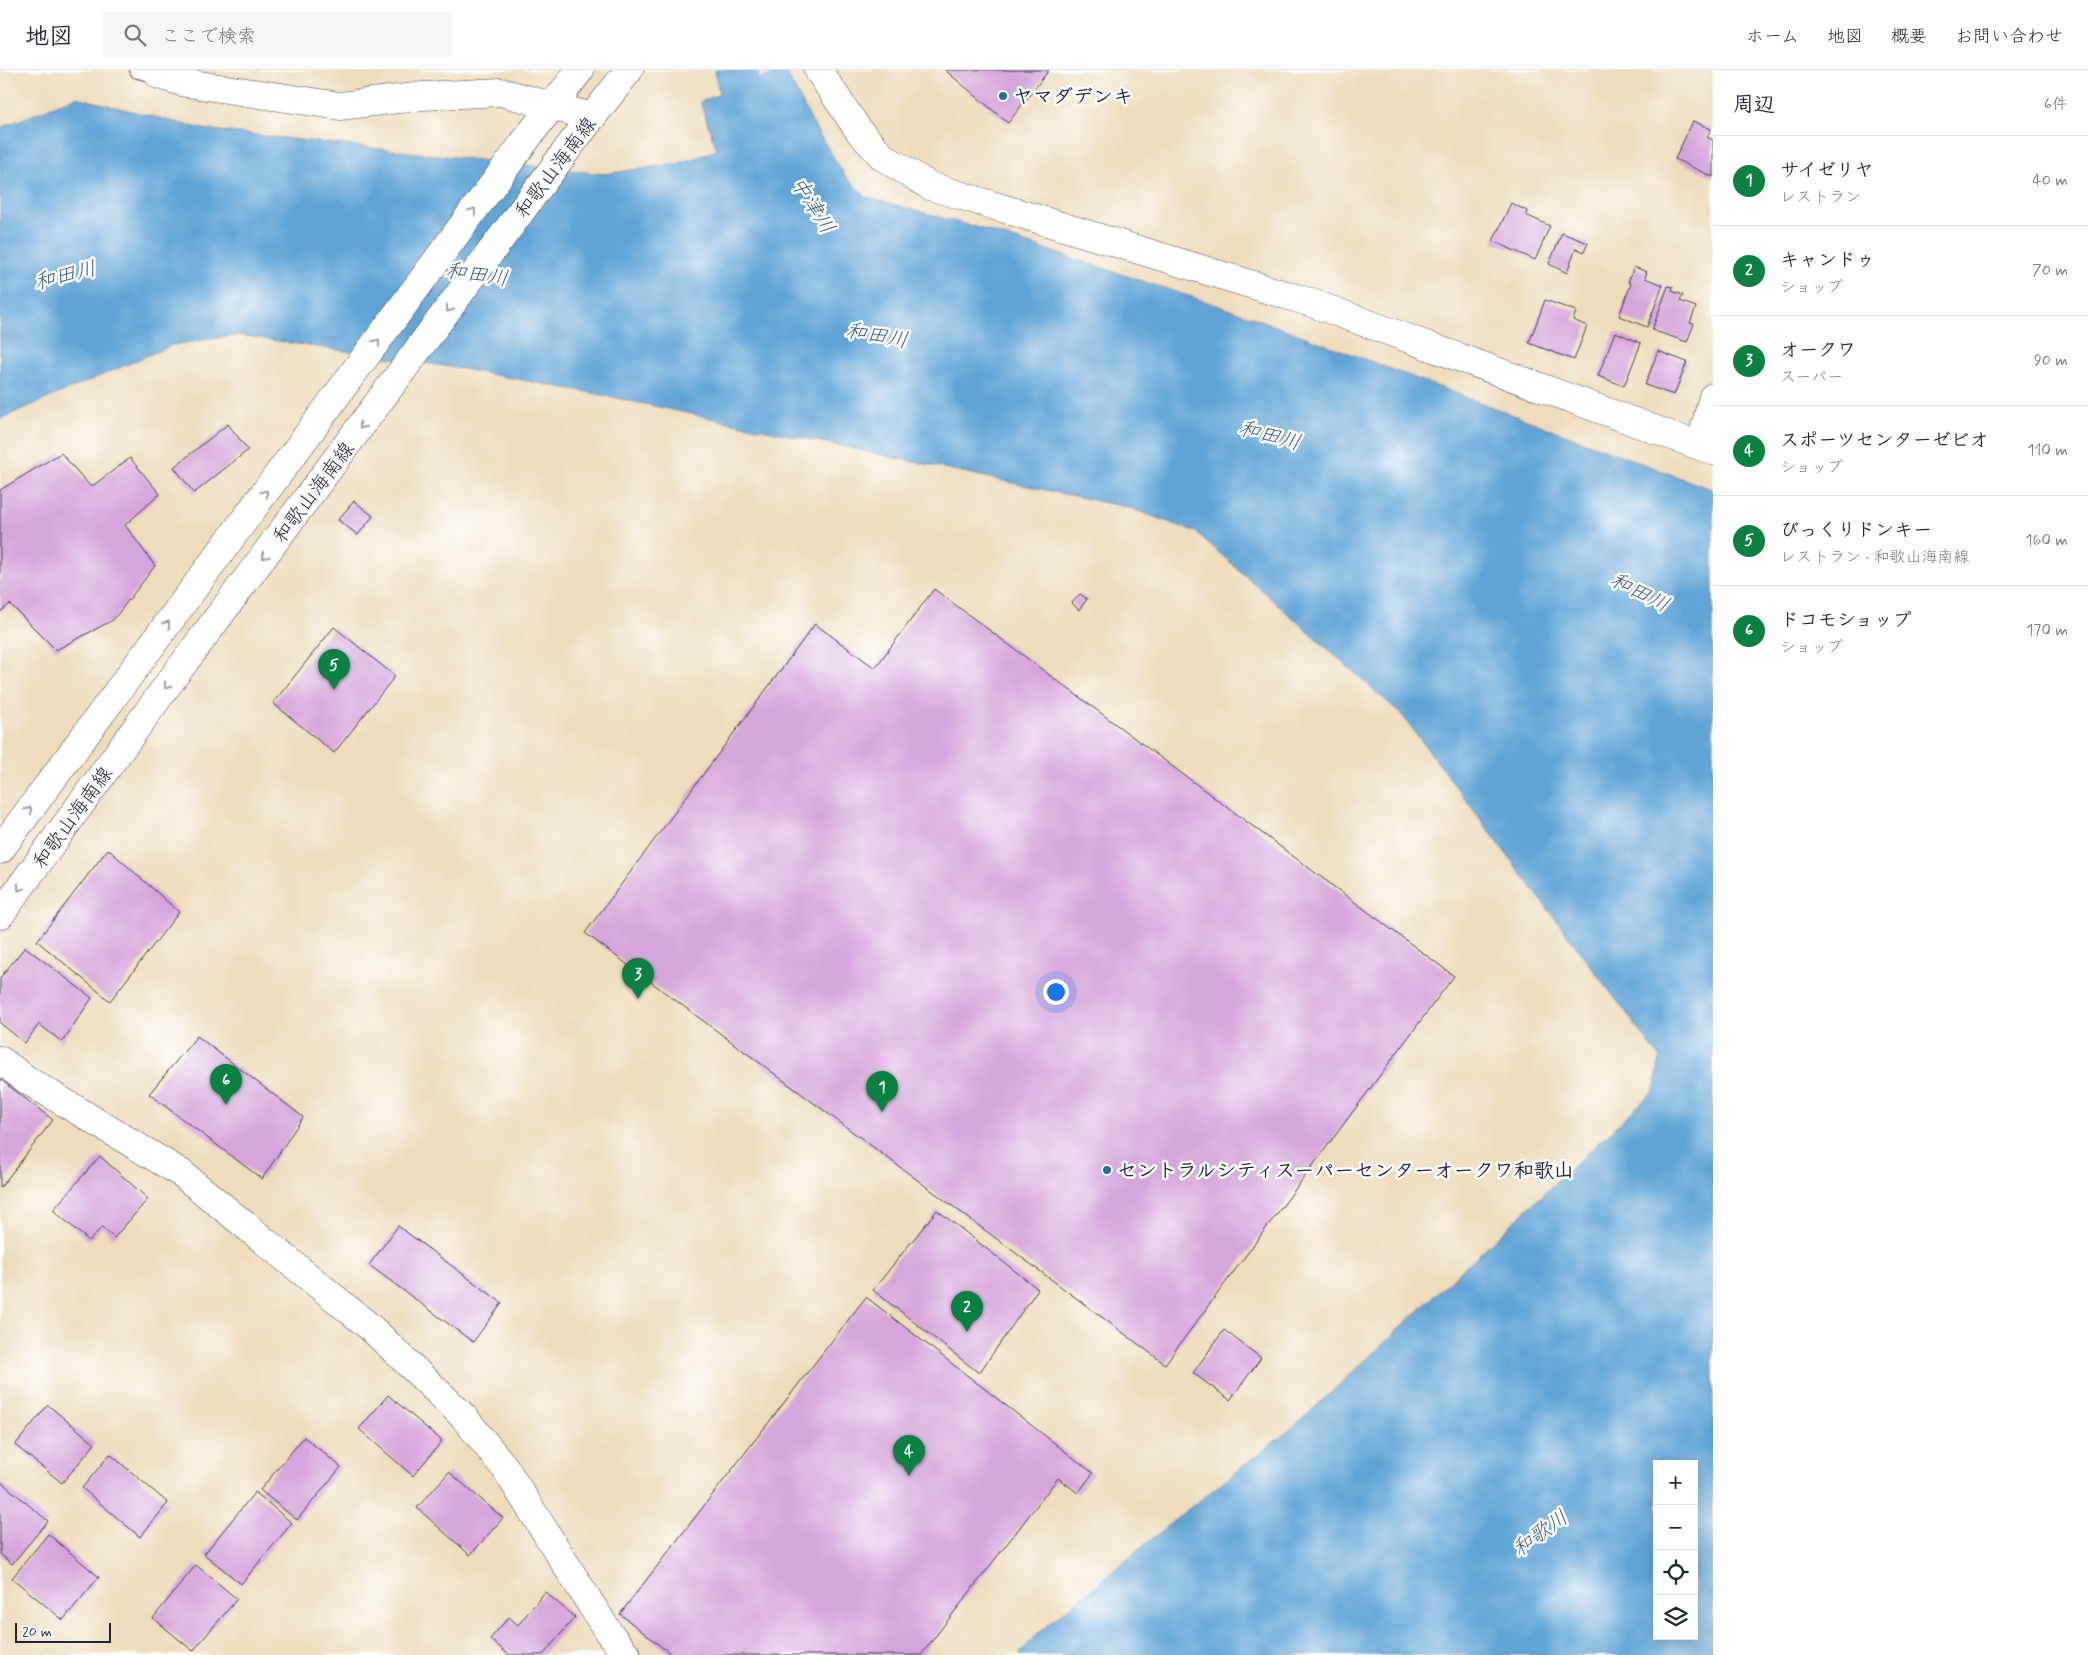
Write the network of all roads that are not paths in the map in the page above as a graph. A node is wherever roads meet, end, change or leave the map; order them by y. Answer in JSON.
{"nodes":[{"id":1,"x":580,"y":70,"type":"edge"},
{"id":2,"x":629,"y":70,"type":"edge"},
{"id":3,"x":818,"y":70,"type":"edge"},
{"id":4,"x":152,"y":72,"type":"edge"},
{"id":5,"x":552,"y":106,"type":"junction"},
{"id":6,"x":592,"y":117,"type":"junction"},
{"id":7,"x":1713,"y":397,"type":"edge"},
{"id":8,"x":1707,"y":449,"type":"edge"},
{"id":9,"x":0,"y":850,"type":"edge"},
{"id":10,"x":0,"y":915,"type":"edge"},
{"id":11,"x":0,"y":1060,"type":"edge"},
{"id":12,"x":627,"y":1655,"type":"edge"}],
"edges":[{"from":1,"to":5,"type":"street","name":"和歌山海南線"},
{"from":2,"to":6,"type":"street","name":"和歌山海南線"},
{"from":3,"to":8,"type":"street"},
{"from":4,"to":5,"type":"street"},
{"from":5,"to":6,"type":"street"},
{"from":9,"to":5,"type":"street","name":"和歌山海南線","one_way":true},
{"from":6,"to":10,"type":"street","name":"和歌山海南線","one_way":true},
{"from":7,"to":8,"type":"street"},
{"from":11,"to":12,"type":"street"}]}
